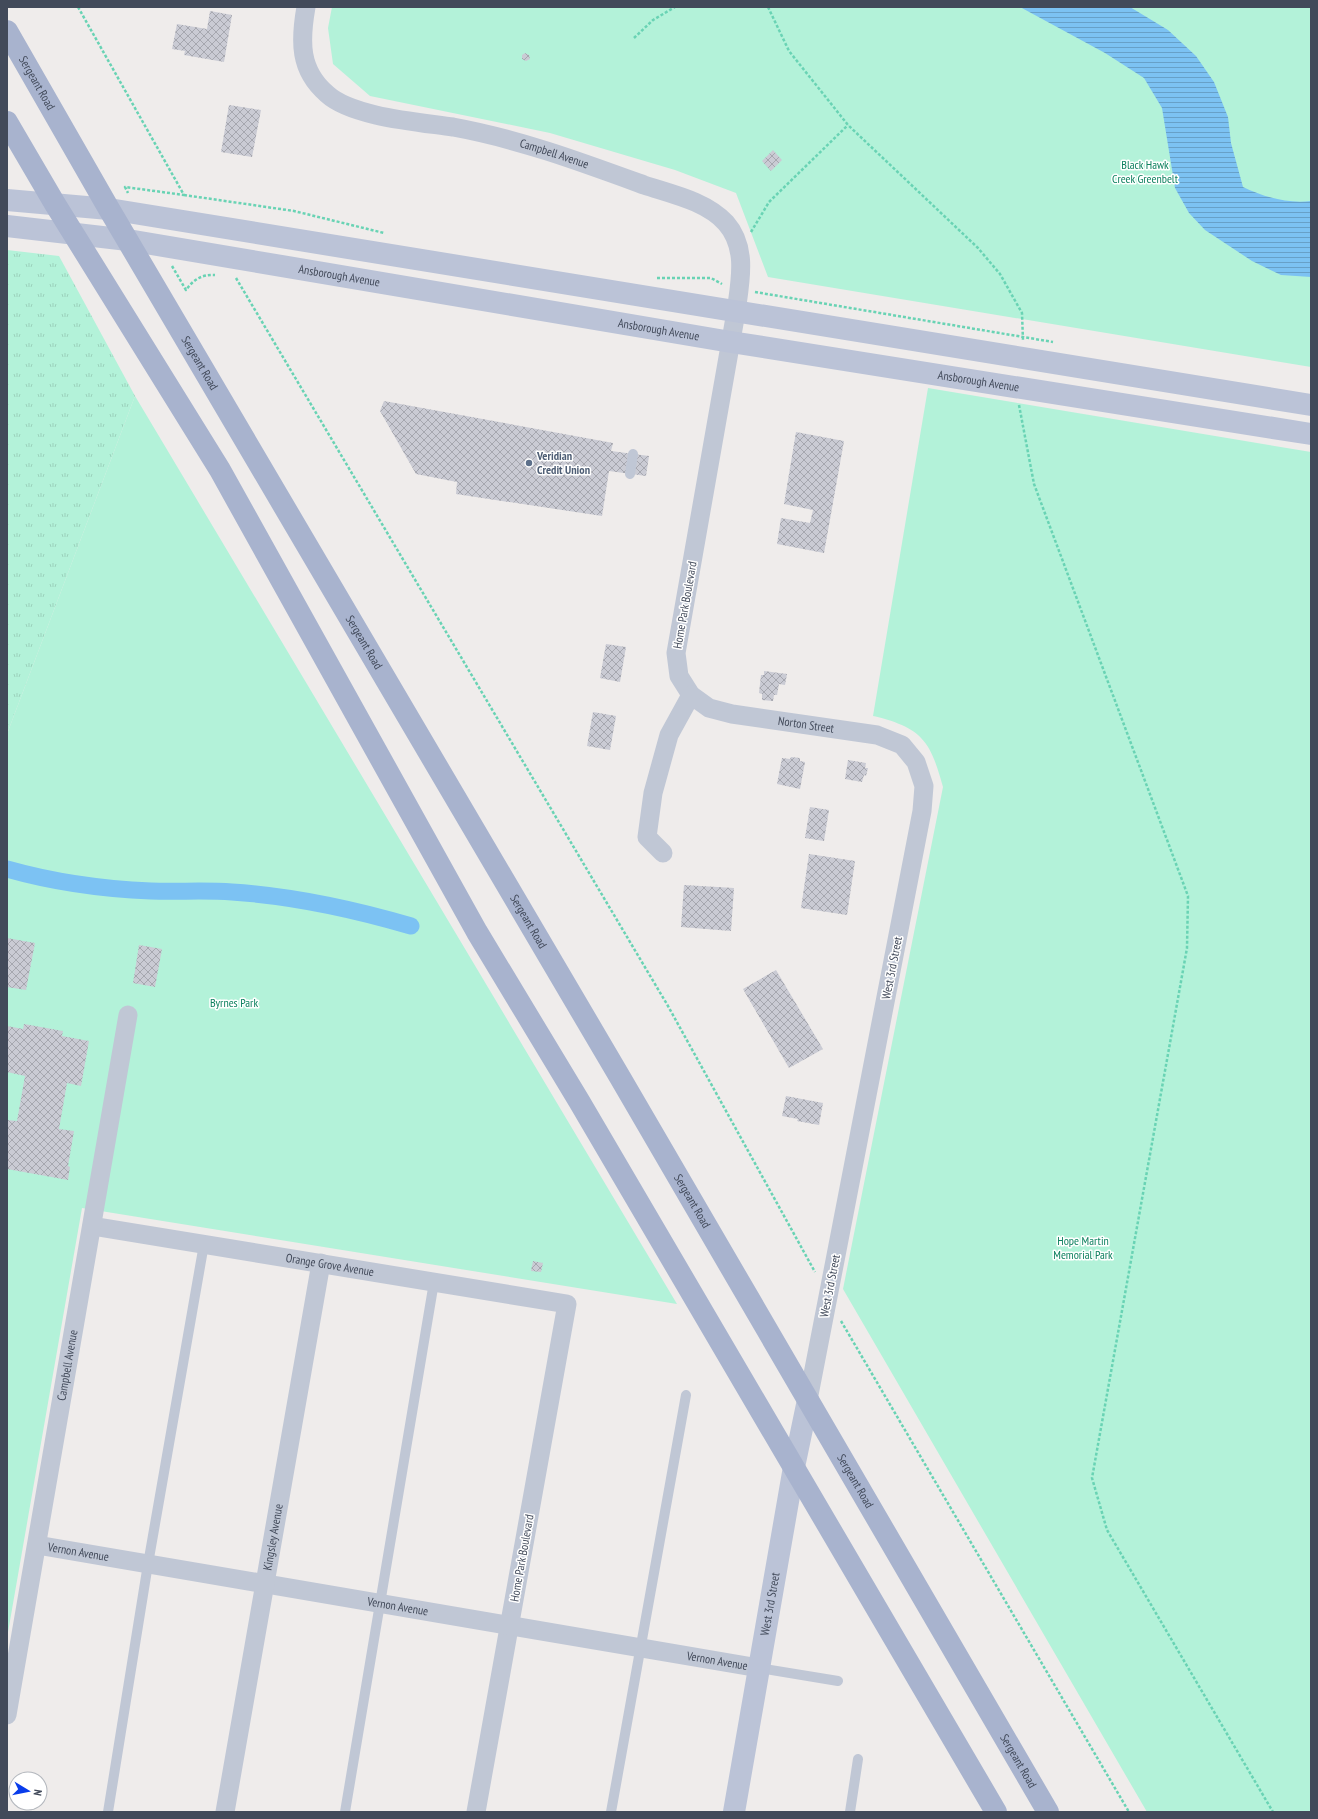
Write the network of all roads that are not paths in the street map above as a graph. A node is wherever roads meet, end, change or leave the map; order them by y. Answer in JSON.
{"nodes":[{"id":1,"x":306,"y":7,"type":"edge"},
{"id":2,"x":7,"y":31,"type":"edge"},
{"id":3,"x":7,"y":122,"type":"edge"},
{"id":4,"x":7,"y":200,"type":"edge"},
{"id":5,"x":55,"y":204,"type":"junction"},
{"id":6,"x":109,"y":209,"type":"junction"},
{"id":7,"x":7,"y":226,"type":"edge"},
{"id":8,"x":74,"y":234,"type":"junction"},
{"id":9,"x":128,"y":240,"type":"junction"},
{"id":10,"x":736,"y":312,"type":"junction"},
{"id":11,"x":731,"y":342,"type":"junction"},
{"id":12,"x":1311,"y":405,"type":"edge"},
{"id":13,"x":1311,"y":434,"type":"edge"},
{"id":14,"x":633,"y":454,"type":"dead end"},
{"id":15,"x":630,"y":474,"type":"dead end"},
{"id":16,"x":691,"y":695,"type":"junction"},
{"id":17,"x":916,"y":762,"type":"joint"},
{"id":18,"x":663,"y":853,"type":"dead end"},
{"id":19,"x":128,"y":1015,"type":"dead end"},
{"id":20,"x":92,"y":1226,"type":"junction"},
{"id":21,"x":204,"y":1244,"type":"junction"},
{"id":22,"x":321,"y":1263,"type":"junction"},
{"id":23,"x":434,"y":1282,"type":"junction"},
{"id":24,"x":567,"y":1304,"type":"joint"},
{"id":25,"x":686,"y":1395,"type":"dead end"},
{"id":26,"x":808,"y":1400,"type":"junction"},
{"id":27,"x":794,"y":1467,"type":"junction"},
{"id":28,"x":37,"y":1546,"type":"junction"},
{"id":29,"x":148,"y":1564,"type":"junction"},
{"id":30,"x":265,"y":1584,"type":"junction"},
{"id":31,"x":381,"y":1604,"type":"junction"},
{"id":32,"x":510,"y":1626,"type":"junction"},
{"id":33,"x":640,"y":1648,"type":"junction"},
{"id":34,"x":759,"y":1668,"type":"junction"},
{"id":35,"x":838,"y":1681,"type":"dead end"},
{"id":36,"x":7,"y":1715,"type":"edge"},
{"id":37,"x":858,"y":1759,"type":"dead end"},
{"id":38,"x":108,"y":1812,"type":"edge"},
{"id":39,"x":225,"y":1812,"type":"edge"},
{"id":40,"x":345,"y":1812,"type":"edge"},
{"id":41,"x":476,"y":1812,"type":"edge"},
{"id":42,"x":611,"y":1812,"type":"edge"},
{"id":43,"x":734,"y":1812,"type":"edge"},
{"id":44,"x":850,"y":1812,"type":"edge"},
{"id":45,"x":996,"y":1812,"type":"edge"},
{"id":46,"x":1048,"y":1812,"type":"edge"}],
"edges":[{"from":1,"to":10,"type":"street","name":"Campbell Avenue"},
{"from":2,"to":6,"type":"main road","name":"Sergeant Road"},
{"from":3,"to":5,"type":"main road"},
{"from":4,"to":5,"type":"main road"},
{"from":5,"to":6,"type":"main road"},
{"from":5,"to":8,"type":"main road"},
{"from":6,"to":9,"type":"main road","name":"Sergeant Road"},
{"from":6,"to":10,"type":"main road"},
{"from":7,"to":8,"type":"main road","name":"Ansborough Avenue"},
{"from":8,"to":9,"type":"main road","name":"Ansborough Avenue"},
{"from":8,"to":27,"type":"main road"},
{"from":9,"to":11,"type":"main road","name":"Ansborough Avenue"},
{"from":9,"to":26,"type":"main road","name":"Sergeant Road"},
{"from":10,"to":11,"type":"street","name":"Campbell Avenue"},
{"from":10,"to":12,"type":"main road"},
{"from":11,"to":13,"type":"main road","name":"Ansborough Avenue"},
{"from":11,"to":16,"type":"street","name":"Home Park Boulevard"},
{"from":14,"to":15,"type":"lane"},
{"from":16,"to":17,"type":"street","name":"Norton Street"},
{"from":16,"to":18,"type":"street"},
{"from":17,"to":26,"type":"street","name":"West 3rd Street"},
{"from":19,"to":20,"type":"street","name":"Campbell Avenue"},
{"from":20,"to":21,"type":"street","name":"Orange Grove Avenue"},
{"from":20,"to":28,"type":"street","name":"Campbell Avenue"},
{"from":21,"to":22,"type":"street","name":"Orange Grove Avenue"},
{"from":21,"to":29,"type":"lane"},
{"from":22,"to":23,"type":"street","name":"Orange Grove Avenue"},
{"from":22,"to":30,"type":"street","name":"Kingsley Avenue"},
{"from":23,"to":24,"type":"street","name":"Orange Grove Avenue"},
{"from":23,"to":31,"type":"lane"},
{"from":24,"to":32,"type":"street","name":"Home Park Boulevard"},
{"from":25,"to":33,"type":"lane"},
{"from":26,"to":27,"type":"main road","name":"West 3rd Street"},
{"from":26,"to":46,"type":"main road","name":"Sergeant Road"},
{"from":27,"to":34,"type":"main road","name":"West 3rd Street"},
{"from":27,"to":45,"type":"main road"},
{"from":28,"to":29,"type":"street","name":"Vernon Avenue"},
{"from":28,"to":36,"type":"street","name":"Campbell Avenue"},
{"from":29,"to":30,"type":"street","name":"Vernon Avenue"},
{"from":29,"to":38,"type":"lane"},
{"from":30,"to":31,"type":"street","name":"Vernon Avenue"},
{"from":30,"to":39,"type":"street","name":"Kingsley Avenue"},
{"from":31,"to":32,"type":"street","name":"Vernon Avenue"},
{"from":31,"to":40,"type":"lane"},
{"from":32,"to":33,"type":"street","name":"Vernon Avenue"},
{"from":32,"to":41,"type":"street","name":"Home Park Boulevard"},
{"from":33,"to":34,"type":"street","name":"Vernon Avenue"},
{"from":33,"to":42,"type":"lane"},
{"from":34,"to":35,"type":"lane"},
{"from":34,"to":43,"type":"main road","name":"West 3rd Street"},
{"from":37,"to":44,"type":"lane"}]}
